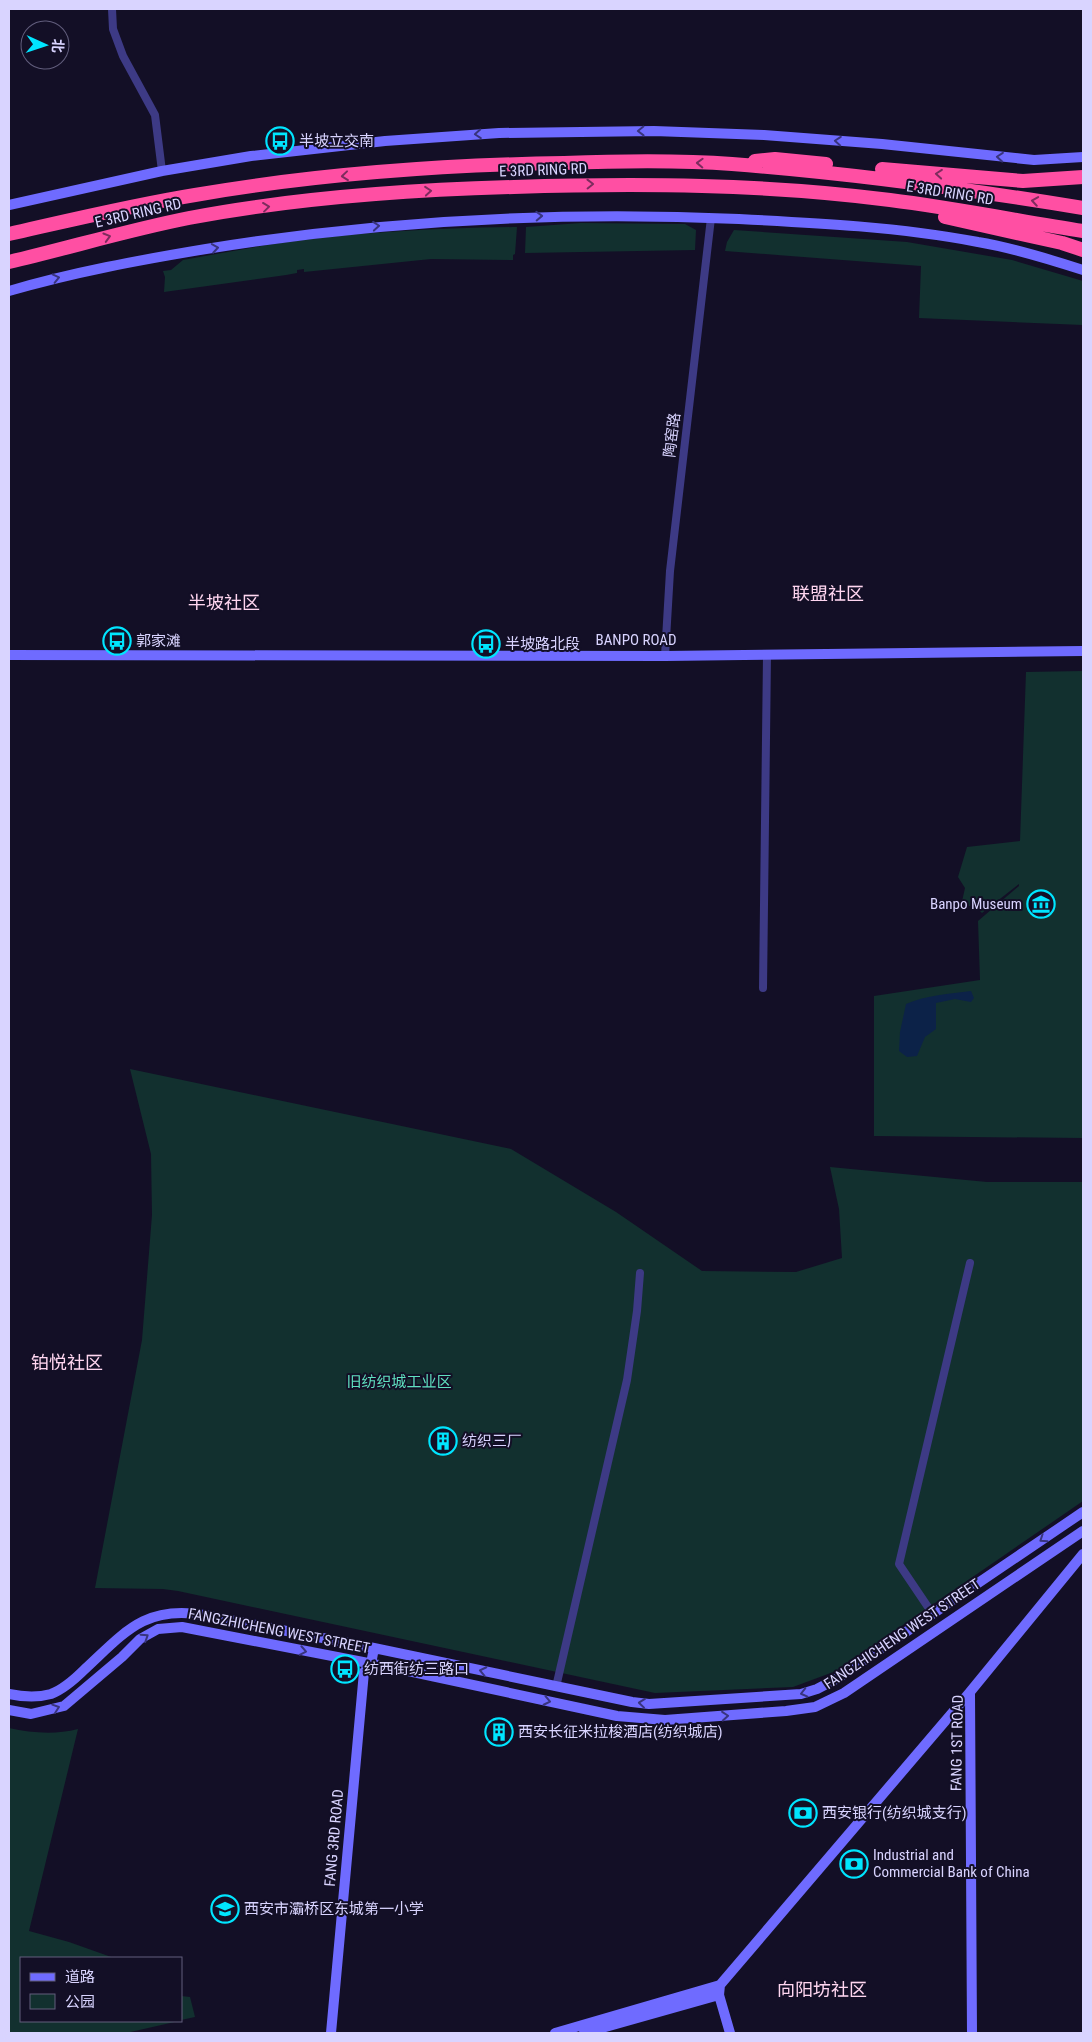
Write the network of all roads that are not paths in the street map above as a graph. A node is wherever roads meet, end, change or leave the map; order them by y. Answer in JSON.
{"nodes":[{"id":1,"x":112,"y":9,"type":"edge"},
{"id":2,"x":1083,"y":157,"type":"edge"},
{"id":3,"x":731,"y":164,"type":"junction"},
{"id":4,"x":162,"y":171,"type":"junction"},
{"id":5,"x":1083,"y":177,"type":"edge"},
{"id":6,"x":890,"y":200,"type":"junction"},
{"id":7,"x":9,"y":205,"type":"edge"},
{"id":8,"x":1079,"y":207,"type":"edge"},
{"id":9,"x":711,"y":218,"type":"junction"},
{"id":10,"x":1083,"y":231,"type":"edge"},
{"id":11,"x":9,"y":234,"type":"edge"},
{"id":12,"x":1083,"y":250,"type":"edge"},
{"id":13,"x":9,"y":262,"type":"edge"},
{"id":14,"x":1083,"y":270,"type":"edge"},
{"id":15,"x":9,"y":291,"type":"edge"},
{"id":16,"x":1083,"y":651,"type":"edge"},
{"id":17,"x":767,"y":654,"type":"junction"},
{"id":18,"x":9,"y":655,"type":"edge"},
{"id":19,"x":665,"y":656,"type":"junction"},
{"id":20,"x":763,"y":988,"type":"dead end"},
{"id":21,"x":970,"y":1263,"type":"dead end"},
{"id":22,"x":640,"y":1273,"type":"dead end"},
{"id":23,"x":1083,"y":1512,"type":"edge"},
{"id":24,"x":1083,"y":1531,"type":"edge"},
{"id":25,"x":1083,"y":1554,"type":"edge"},
{"id":26,"x":932,"y":1613,"type":"junction"},
{"id":27,"x":374,"y":1648,"type":"junction"},
{"id":28,"x":371,"y":1664,"type":"junction"},
{"id":29,"x":556,"y":1687,"type":"junction"},
{"id":30,"x":970,"y":1692,"type":"junction"},
{"id":31,"x":9,"y":1694,"type":"edge"},
{"id":32,"x":9,"y":1710,"type":"edge"},
{"id":33,"x":718,"y":1989,"type":"junction"},
{"id":34,"x":331,"y":2033,"type":"edge"},
{"id":35,"x":555,"y":2033,"type":"edge"},
{"id":36,"x":584,"y":2033,"type":"edge"},
{"id":37,"x":730,"y":2033,"type":"edge"},
{"id":38,"x":972,"y":2033,"type":"edge"}],
"edges":[{"from":1,"to":4,"type":"street"},
{"from":2,"to":4,"type":"main road","one_way":true},
{"from":5,"to":3,"type":"highway","one_way":true},
{"from":8,"to":3,"type":"highway","name":"E 3RD RING RD","one_way":true},
{"from":3,"to":11,"type":"highway","name":"E 3RD RING RD","one_way":true},
{"from":4,"to":7,"type":"main road"},
{"from":6,"to":10,"type":"highway","name":"E 3RD RING RD"},
{"from":6,"to":12,"type":"highway"},
{"from":13,"to":6,"type":"highway","name":"E 3RD RING RD","one_way":true},
{"from":9,"to":14,"type":"main road"},
{"from":15,"to":9,"type":"main road","one_way":true},
{"from":9,"to":19,"type":"street","name":"陶窑路"},
{"from":16,"to":17,"type":"main road","name":"BANPO ROAD"},
{"from":17,"to":19,"type":"main road","name":"BANPO ROAD"},
{"from":17,"to":20,"type":"street"},
{"from":18,"to":19,"type":"main road","name":"BANPO ROAD"},
{"from":21,"to":26,"type":"street"},
{"from":22,"to":29,"type":"street"},
{"from":23,"to":26,"type":"main road","name":"FANGZHICHENG WEST STREET","one_way":true},
{"from":28,"to":24,"type":"main road","name":"FANGZHICHENG WEST STREET","one_way":true},
{"from":25,"to":30,"type":"main road","name":"FANG 1ST ROAD"},
{"from":26,"to":29,"type":"main road","name":"FANGZHICHENG WEST STREET","one_way":true},
{"from":27,"to":28,"type":"main road","name":"FANG 3RD ROAD"},
{"from":29,"to":27,"type":"main road","name":"FANGZHICHENG WEST STREET","one_way":true},
{"from":27,"to":31,"type":"main road","name":"FANGZHICHENG WEST STREET"},
{"from":32,"to":28,"type":"main road","name":"FANGZHICHENG WEST STREET","one_way":true},
{"from":28,"to":34,"type":"main road","name":"FANG 3RD ROAD"},
{"from":30,"to":33,"type":"main road"},
{"from":30,"to":38,"type":"main road","name":"FANG 1ST ROAD"},
{"from":33,"to":35,"type":"main road"},
{"from":33,"to":36,"type":"main road"},
{"from":33,"to":37,"type":"main road"}]}
